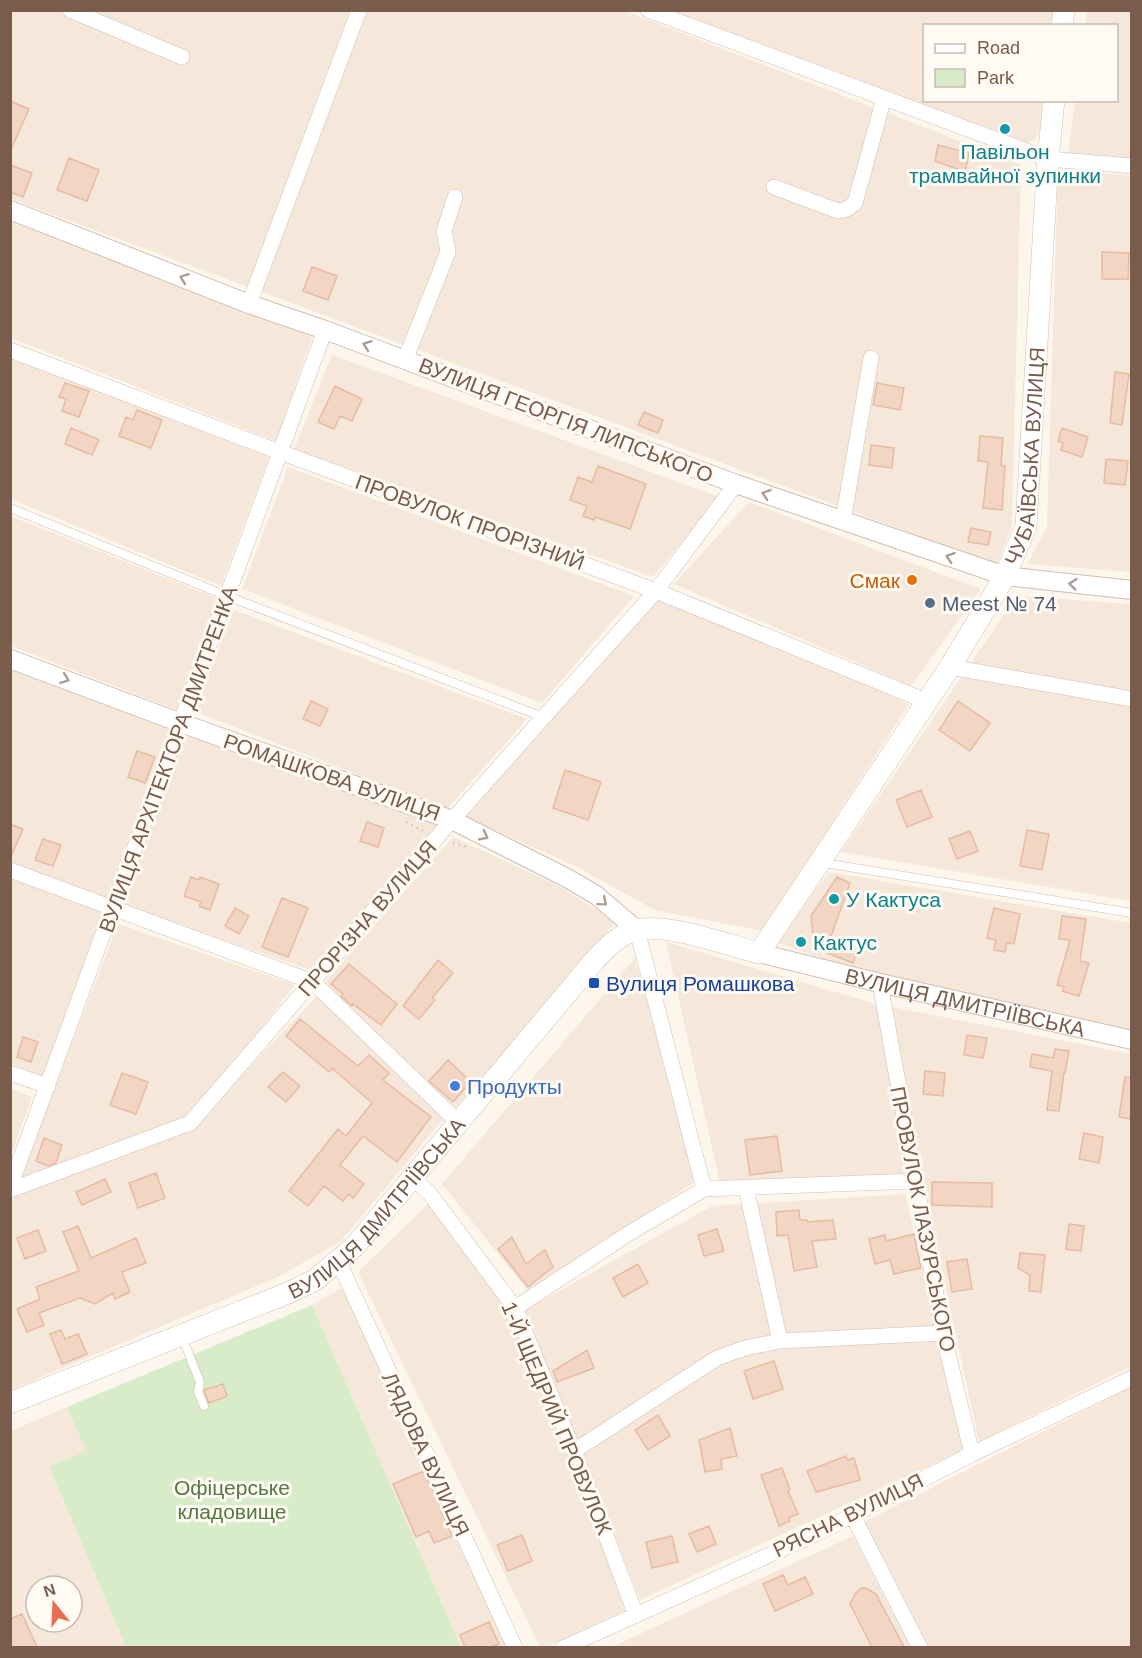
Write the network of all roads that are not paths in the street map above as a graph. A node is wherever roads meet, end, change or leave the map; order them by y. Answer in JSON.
{"nodes":[{"id":1,"x":70,"y":10,"type":"edge"},
{"id":2,"x":359,"y":10,"type":"edge"},
{"id":3,"x":648,"y":10,"type":"edge"},
{"id":4,"x":183,"y":57,"type":"dead end"},
{"id":5,"x":884,"y":98,"type":"junction"},
{"id":6,"x":1054,"y":102,"type":"edge"},
{"id":7,"x":1048,"y":159,"type":"junction"},
{"id":8,"x":1131,"y":166,"type":"edge"},
{"id":9,"x":774,"y":187,"type":"dead end"},
{"id":10,"x":455,"y":197,"type":"dead end"},
{"id":11,"x":10,"y":210,"type":"edge"},
{"id":12,"x":249,"y":304,"type":"junction"},
{"id":13,"x":325,"y":330,"type":"junction"},
{"id":14,"x":10,"y":350,"type":"edge"},
{"id":15,"x":871,"y":358,"type":"dead end"},
{"id":16,"x":405,"y":360,"type":"junction"},
{"id":17,"x":280,"y":452,"type":"junction"},
{"id":18,"x":736,"y":484,"type":"junction"},
{"id":19,"x":10,"y":508,"type":"edge"},
{"id":20,"x":843,"y":520,"type":"junction"},
{"id":21,"x":1005,"y":576,"type":"junction"},
{"id":22,"x":1131,"y":590,"type":"edge"},
{"id":23,"x":656,"y":591,"type":"junction"},
{"id":24,"x":227,"y":597,"type":"junction"},
{"id":25,"x":10,"y":659,"type":"edge"},
{"id":26,"x":950,"y":667,"type":"junction"},
{"id":27,"x":1131,"y":699,"type":"edge"},
{"id":28,"x":926,"y":701,"type":"junction"},
{"id":29,"x":543,"y":717,"type":"junction"},
{"id":30,"x":181,"y":723,"type":"junction"},
{"id":31,"x":452,"y":820,"type":"junction"},
{"id":32,"x":819,"y":862,"type":"junction"},
{"id":33,"x":10,"y":870,"type":"edge"},
{"id":34,"x":113,"y":909,"type":"junction"},
{"id":35,"x":1131,"y":913,"type":"edge"},
{"id":36,"x":637,"y":930,"type":"junction"},
{"id":37,"x":759,"y":953,"type":"junction"},
{"id":38,"x":313,"y":982,"type":"junction"},
{"id":39,"x":880,"y":983,"type":"junction"},
{"id":40,"x":1131,"y":1040,"type":"edge"},
{"id":41,"x":10,"y":1073,"type":"edge"},
{"id":42,"x":48,"y":1086,"type":"junction"},
{"id":43,"x":458,"y":1122,"type":"junction"},
{"id":44,"x":412,"y":1177,"type":"junction"},
{"id":45,"x":915,"y":1182,"type":"junction"},
{"id":46,"x":746,"y":1188,"type":"junction"},
{"id":47,"x":10,"y":1189,"type":"edge"},
{"id":48,"x":704,"y":1189,"type":"junction"},
{"id":49,"x":338,"y":1260,"type":"junction"},
{"id":50,"x":515,"y":1308,"type":"junction"},
{"id":51,"x":943,"y":1333,"type":"junction"},
{"id":52,"x":181,"y":1335,"type":"junction"},
{"id":53,"x":780,"y":1341,"type":"junction"},
{"id":54,"x":1131,"y":1378,"type":"edge"},
{"id":55,"x":10,"y":1403,"type":"edge"},
{"id":56,"x":204,"y":1406,"type":"dead end"},
{"id":57,"x":574,"y":1451,"type":"junction"},
{"id":58,"x":972,"y":1454,"type":"junction"},
{"id":59,"x":852,"y":1514,"type":"junction"},
{"id":60,"x":636,"y":1615,"type":"junction"},
{"id":61,"x":515,"y":1647,"type":"edge"},
{"id":62,"x":563,"y":1647,"type":"edge"},
{"id":63,"x":920,"y":1647,"type":"edge"}],
"edges":[{"from":1,"to":4,"type":"street"},
{"from":2,"to":12,"type":"street"},
{"from":3,"to":5,"type":"street"},
{"from":5,"to":7,"type":"street"},
{"from":5,"to":9,"type":"street"},
{"from":6,"to":7,"type":"main road","name":"ЧУБАЇВСЬКА ВУЛИЦЯ"},
{"from":7,"to":8,"type":"street"},
{"from":7,"to":21,"type":"main road","name":"ЧУБАЇВСЬКА ВУЛИЦЯ"},
{"from":10,"to":16,"type":"street"},
{"from":12,"to":11,"type":"street","name":"ВУЛИЦЯ ГЕОРГІЯ ЛИПСЬКОГО","one_way":true},
{"from":12,"to":13,"type":"street","name":"ВУЛИЦЯ ГЕОРГІЯ ЛИПСЬКОГО"},
{"from":16,"to":13,"type":"street","name":"ВУЛИЦЯ ГЕОРГІЯ ЛИПСЬКОГО","one_way":true},
{"from":13,"to":17,"type":"street","name":"ВУЛИЦЯ АРХІТЕКТОРА ДМИТРЕНКА"},
{"from":14,"to":17,"type":"street","name":"ПРОВУЛОК ПРОРІЗНИЙ"},
{"from":15,"to":20,"type":"street"},
{"from":16,"to":18,"type":"street","name":"ВУЛИЦЯ ГЕОРГІЯ ЛИПСЬКОГО"},
{"from":17,"to":23,"type":"street","name":"ПРОВУЛОК ПРОРІЗНИЙ"},
{"from":17,"to":24,"type":"street","name":"ВУЛИЦЯ АРХІТЕКТОРА ДМИТРЕНКА"},
{"from":20,"to":18,"type":"street","name":"ВУЛИЦЯ ГЕОРГІЯ ЛИПСЬКОГО","one_way":true},
{"from":18,"to":23,"type":"street","name":"ПРОРІЗНА ВУЛИЦЯ"},
{"from":19,"to":24,"type":"lane"},
{"from":21,"to":20,"type":"street","name":"ВУЛИЦЯ ГЕОРГІЯ ЛИПСЬКОГО","one_way":true},
{"from":22,"to":21,"type":"street","name":"ВУЛИЦЯ ГЕОРГІЯ ЛИПСЬКОГО","one_way":true},
{"from":21,"to":26,"type":"main road","name":"ЧУБАЇВСЬКА ВУЛИЦЯ"},
{"from":23,"to":28,"type":"street","name":"ПРОВУЛОК ПРОРІЗНИЙ"},
{"from":23,"to":29,"type":"street","name":"ПРОРІЗНА ВУЛИЦЯ"},
{"from":24,"to":29,"type":"lane"},
{"from":24,"to":30,"type":"street","name":"ВУЛИЦЯ АРХІТЕКТОРА ДМИТРЕНКА"},
{"from":25,"to":30,"type":"street","name":"РОМАШКОВА ВУЛИЦЯ","one_way":true},
{"from":26,"to":27,"type":"street"},
{"from":26,"to":28,"type":"main road","name":"ЧУБАЇВСЬКА ВУЛИЦЯ"},
{"from":28,"to":32,"type":"main road","name":"ЧУБАЇВСЬКА ВУЛИЦЯ"},
{"from":29,"to":31,"type":"street","name":"ПРОРІЗНА ВУЛИЦЯ"},
{"from":30,"to":31,"type":"street","name":"РОМАШКОВА ВУЛИЦЯ"},
{"from":30,"to":34,"type":"street","name":"ВУЛИЦЯ АРХІТЕКТОРА ДМИТРЕНКА"},
{"from":31,"to":36,"type":"street","name":"РОМАШКОВА ВУЛИЦЯ","one_way":true},
{"from":31,"to":38,"type":"street","name":"ПРОРІЗНА ВУЛИЦЯ"},
{"from":32,"to":35,"type":"lane"},
{"from":32,"to":37,"type":"main road","name":"ЧУБАЇВСЬКА ВУЛИЦЯ"},
{"from":33,"to":34,"type":"street"},
{"from":34,"to":38,"type":"street"},
{"from":34,"to":42,"type":"street","name":"ВУЛИЦЯ АРХІТЕКТОРА ДМИТРЕНКА"},
{"from":36,"to":37,"type":"main road","name":"ВУЛИЦЯ ДМИТРІЇВСЬКА"},
{"from":36,"to":43,"type":"main road","name":"ВУЛИЦЯ ДМИТРІЇВСЬКА"},
{"from":36,"to":48,"type":"street"},
{"from":37,"to":39,"type":"street","name":"ВУЛИЦЯ ДМИТРІЇВСЬКА"},
{"from":38,"to":43,"type":"street"},
{"from":38,"to":47,"type":"street","name":"ПРОРІЗНА ВУЛИЦЯ"},
{"from":39,"to":40,"type":"street","name":"ВУЛИЦЯ ДМИТРІЇВСЬКА"},
{"from":39,"to":45,"type":"street","name":"ПРОВУЛОК ЛАЗУРСЬКОГО"},
{"from":41,"to":42,"type":"street"},
{"from":42,"to":47,"type":"street","name":"ВУЛИЦЯ АРХІТЕКТОРА ДМИТРЕНКА"},
{"from":43,"to":44,"type":"main road","name":"ВУЛИЦЯ ДМИТРІЇВСЬКА"},
{"from":44,"to":49,"type":"main road","name":"ВУЛИЦЯ ДМИТРІЇВСЬКА"},
{"from":44,"to":50,"type":"street","name":"1-Й ЩЕДРИЙ ПРОВУЛОК"},
{"from":45,"to":46,"type":"street"},
{"from":45,"to":51,"type":"street","name":"ПРОВУЛОК ЛАЗУРСЬКОГО"},
{"from":46,"to":48,"type":"street"},
{"from":46,"to":53,"type":"street"},
{"from":48,"to":50,"type":"street"},
{"from":49,"to":52,"type":"main road","name":"ВУЛИЦЯ ДМИТРІЇВСЬКА"},
{"from":49,"to":61,"type":"street","name":"ЛЯДОВА ВУЛИЦЯ"},
{"from":50,"to":57,"type":"street","name":"1-Й ЩЕДРИЙ ПРОВУЛОК"},
{"from":51,"to":53,"type":"street"},
{"from":51,"to":58,"type":"street","name":"ПРОВУЛОК ЛАЗУРСЬКОГО"},
{"from":52,"to":55,"type":"main road","name":"ВУЛИЦЯ ДМИТРІЇВСЬКА"},
{"from":52,"to":56,"type":"lane"},
{"from":53,"to":57,"type":"street"},
{"from":54,"to":58,"type":"street","name":"РЯСНА ВУЛИЦЯ"},
{"from":57,"to":60,"type":"street","name":"1-Й ЩЕДРИЙ ПРОВУЛОК"},
{"from":58,"to":59,"type":"street","name":"РЯСНА ВУЛИЦЯ"},
{"from":59,"to":60,"type":"street","name":"РЯСНА ВУЛИЦЯ"},
{"from":59,"to":63,"type":"street"},
{"from":60,"to":62,"type":"street","name":"РЯСНА ВУЛИЦЯ"}]}
